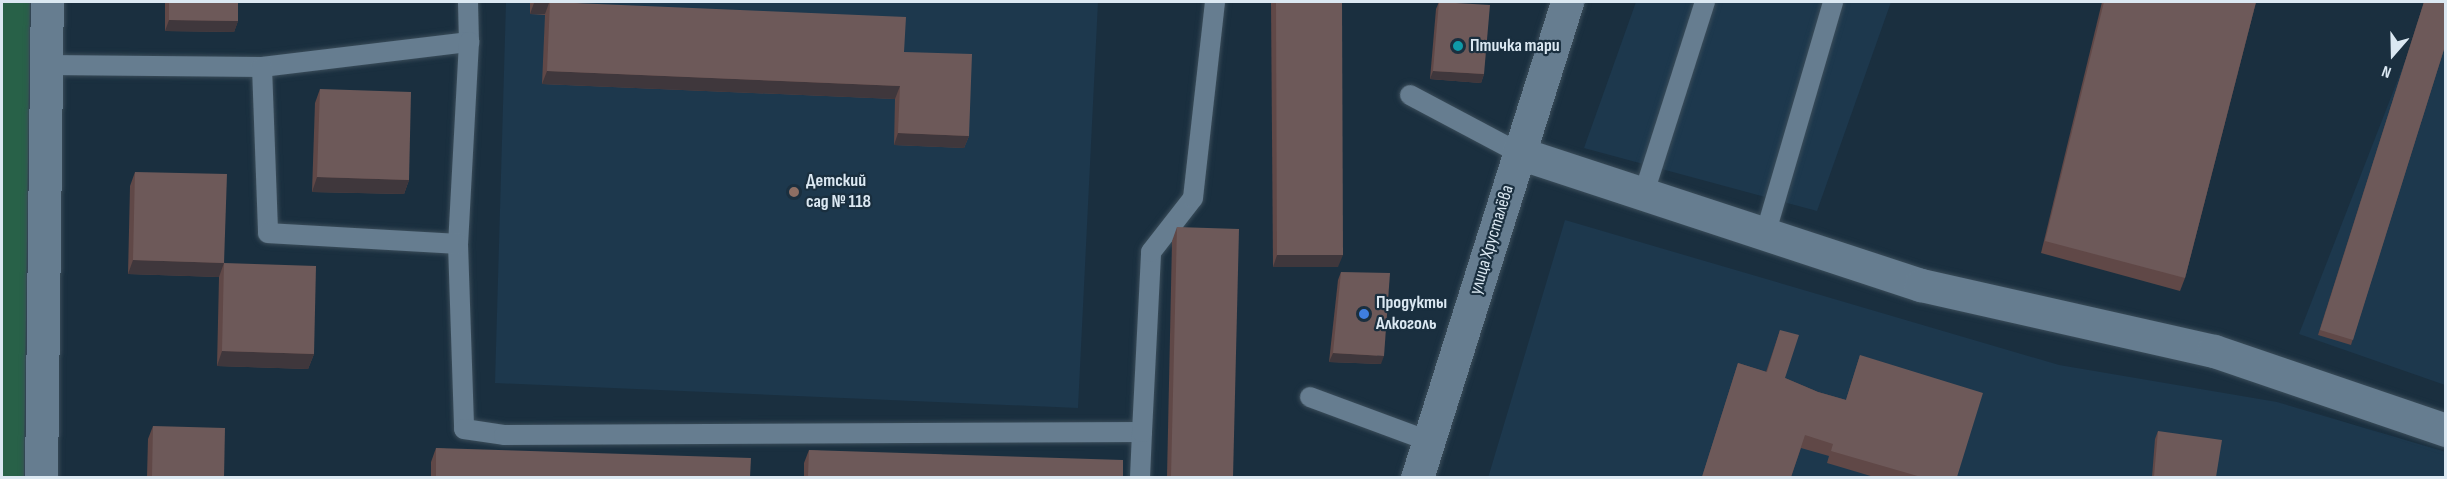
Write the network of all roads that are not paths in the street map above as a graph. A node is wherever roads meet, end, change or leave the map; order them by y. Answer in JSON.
{"nodes":[{"id":1,"x":47,"y":2,"type":"edge"},
{"id":2,"x":468,"y":2,"type":"edge"},
{"id":3,"x":1215,"y":2,"type":"edge"},
{"id":4,"x":1567,"y":2,"type":"edge"},
{"id":5,"x":1705,"y":2,"type":"edge"},
{"id":6,"x":1833,"y":2,"type":"edge"},
{"id":7,"x":469,"y":42,"type":"junction"},
{"id":8,"x":47,"y":65,"type":"junction"},
{"id":9,"x":262,"y":67,"type":"junction"},
{"id":10,"x":1410,"y":95,"type":"dead end"},
{"id":11,"x":1519,"y":153,"type":"junction"},
{"id":12,"x":1643,"y":196,"type":"junction"},
{"id":13,"x":1765,"y":235,"type":"junction"},
{"id":14,"x":458,"y":244,"type":"junction"},
{"id":15,"x":1310,"y":397,"type":"dead end"},
{"id":16,"x":2445,"y":430,"type":"edge"},
{"id":17,"x":1142,"y":432,"type":"junction"},
{"id":18,"x":1429,"y":441,"type":"junction"},
{"id":19,"x":40,"y":477,"type":"edge"},
{"id":20,"x":1140,"y":477,"type":"edge"},
{"id":21,"x":1417,"y":477,"type":"edge"}],
"edges":[{"from":1,"to":8,"type":"street"},
{"from":2,"to":7,"type":"lane"},
{"from":3,"to":17,"type":"lane"},
{"from":4,"to":11,"type":"street","name":"улица Хрусталёва"},
{"from":5,"to":12,"type":"lane"},
{"from":6,"to":13,"type":"lane"},
{"from":7,"to":9,"type":"lane"},
{"from":7,"to":14,"type":"lane"},
{"from":8,"to":9,"type":"lane"},
{"from":8,"to":19,"type":"street"},
{"from":9,"to":14,"type":"lane"},
{"from":10,"to":11,"type":"lane"},
{"from":11,"to":12,"type":"street"},
{"from":11,"to":18,"type":"street","name":"улица Хрусталёва"},
{"from":12,"to":13,"type":"street"},
{"from":13,"to":16,"type":"street"},
{"from":14,"to":17,"type":"lane"},
{"from":15,"to":18,"type":"lane"},
{"from":17,"to":20,"type":"lane"},
{"from":18,"to":21,"type":"street","name":"улица Хрусталёва"}]}
